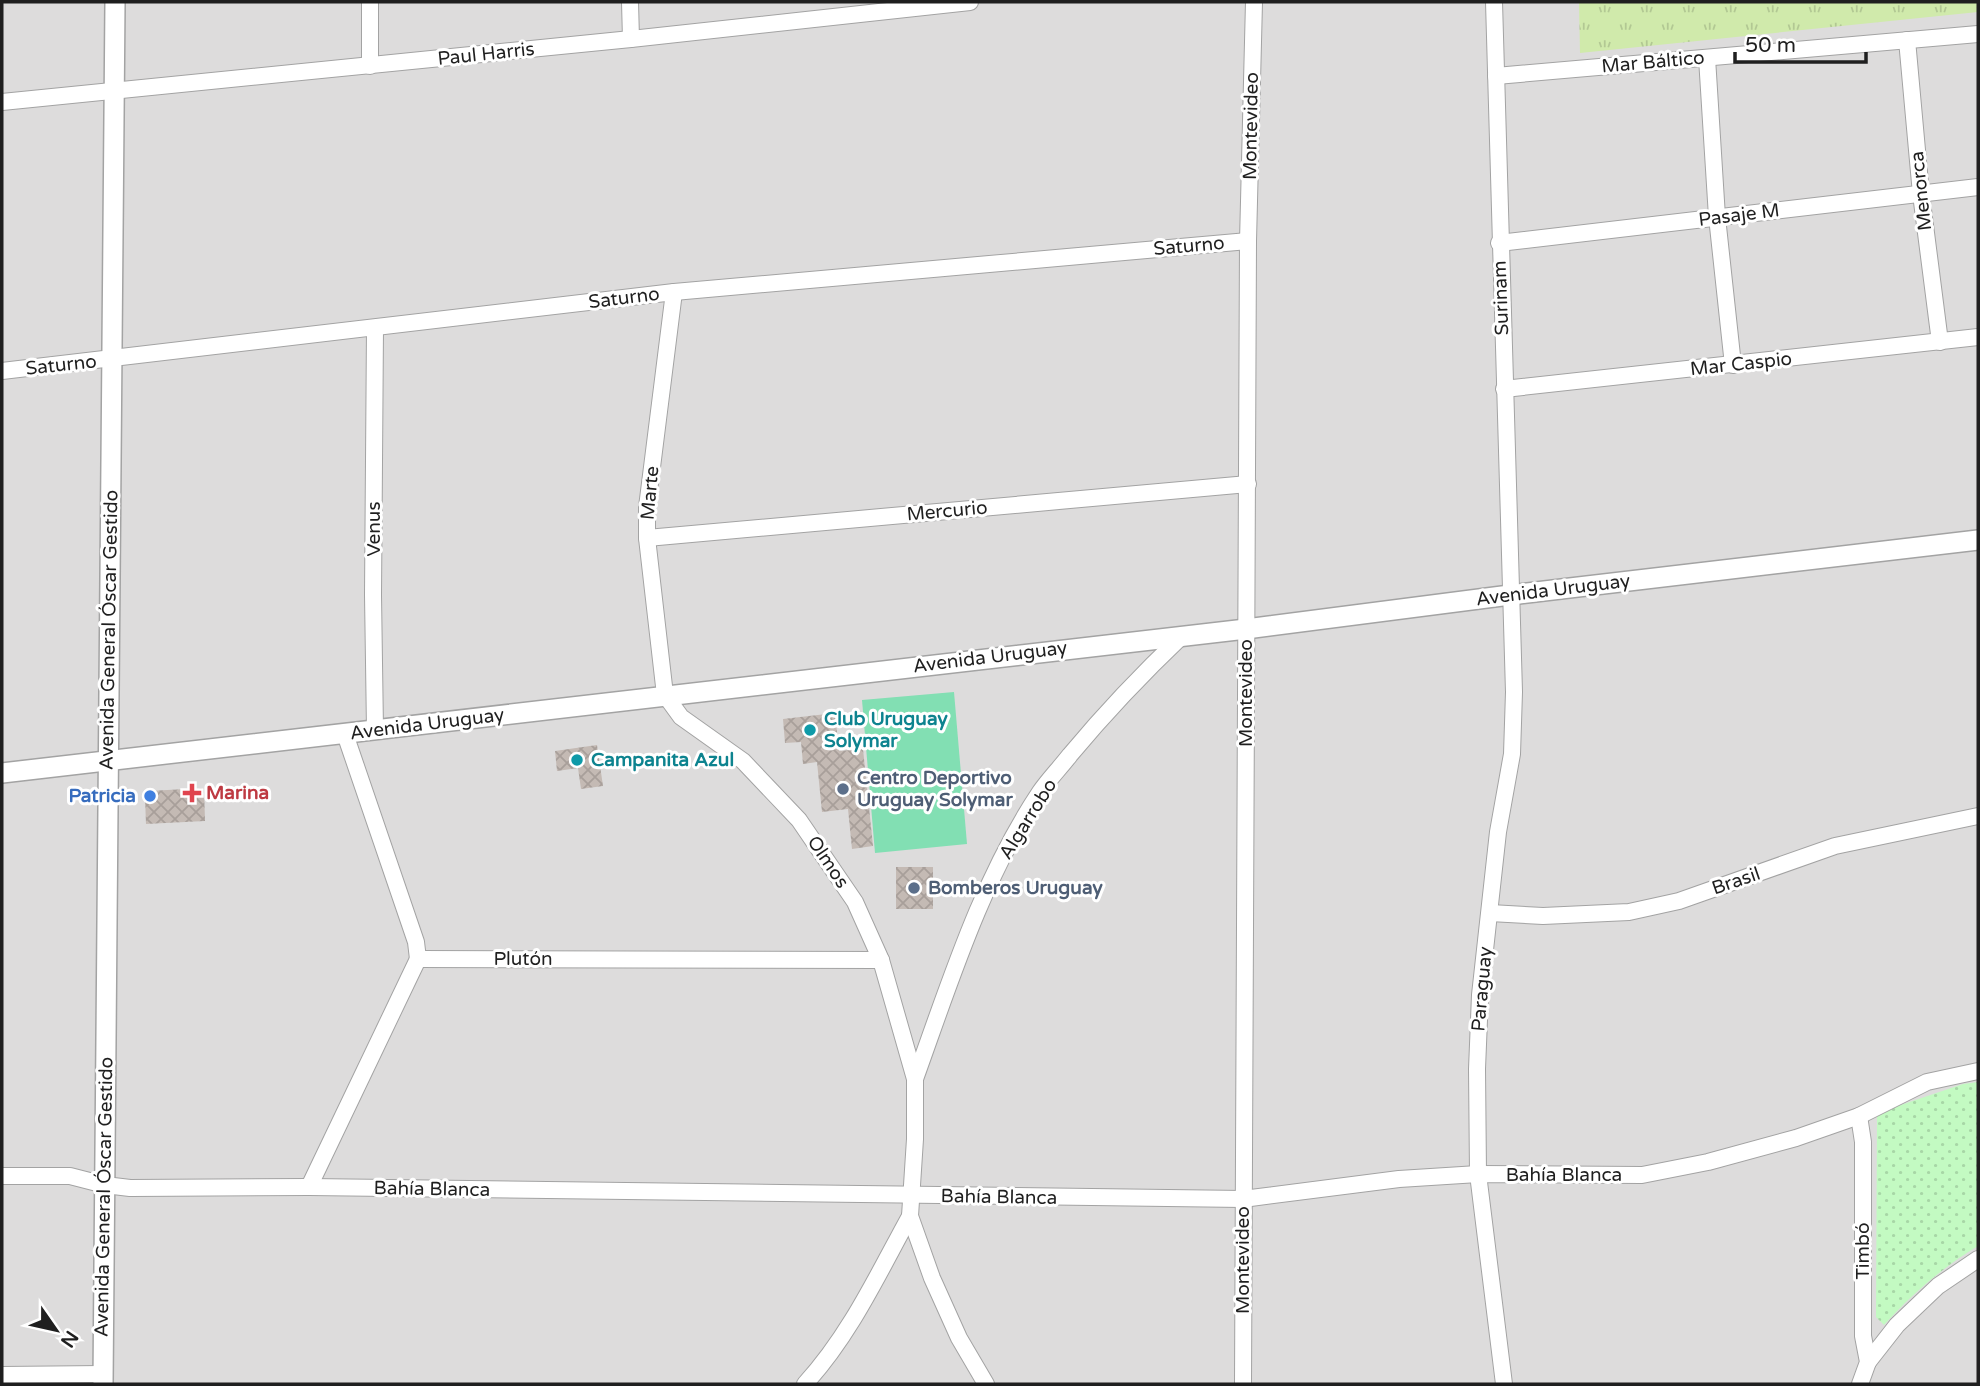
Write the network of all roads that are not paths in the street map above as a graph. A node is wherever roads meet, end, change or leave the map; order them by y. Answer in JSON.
{"nodes":[{"id":1,"x":115,"y":2,"type":"edge"},
{"id":2,"x":370,"y":2,"type":"edge"},
{"id":3,"x":631,"y":2,"type":"edge"},
{"id":4,"x":970,"y":2,"type":"edge"},
{"id":5,"x":1254,"y":2,"type":"edge"},
{"id":6,"x":1494,"y":2,"type":"edge"},
{"id":7,"x":886,"y":6,"type":"edge"},
{"id":8,"x":1978,"y":34,"type":"edge"},
{"id":9,"x":631,"y":39,"type":"junction"},
{"id":10,"x":1907,"y":40,"type":"junction"},
{"id":11,"x":1707,"y":58,"type":"junction"},
{"id":12,"x":370,"y":66,"type":"junction"},
{"id":13,"x":1496,"y":76,"type":"junction"},
{"id":14,"x":115,"y":91,"type":"junction"},
{"id":15,"x":2,"y":102,"type":"edge"},
{"id":16,"x":1978,"y":187,"type":"edge"},
{"id":17,"x":1921,"y":194,"type":"junction"},
{"id":18,"x":1717,"y":218,"type":"junction"},
{"id":19,"x":1248,"y":241,"type":"junction"},
{"id":20,"x":1499,"y":243,"type":"junction"},
{"id":21,"x":674,"y":292,"type":"junction"},
{"id":22,"x":375,"y":328,"type":"junction"},
{"id":23,"x":1978,"y":337,"type":"edge"},
{"id":24,"x":1940,"y":342,"type":"junction"},
{"id":25,"x":113,"y":359,"type":"junction"},
{"id":26,"x":1733,"y":365,"type":"junction"},
{"id":27,"x":2,"y":371,"type":"edge"},
{"id":28,"x":1504,"y":389,"type":"junction"},
{"id":29,"x":1248,"y":484,"type":"junction"},
{"id":30,"x":647,"y":538,"type":"junction"},
{"id":31,"x":1978,"y":540,"type":"edge"},
{"id":32,"x":1510,"y":595,"type":"junction"},
{"id":33,"x":1247,"y":629,"type":"junction"},
{"id":34,"x":1182,"y":635,"type":"junction"},
{"id":35,"x":665,"y":695,"type":"junction"},
{"id":36,"x":375,"y":730,"type":"junction"},
{"id":37,"x":345,"y":734,"type":"junction"},
{"id":38,"x":107,"y":762,"type":"junction"},
{"id":39,"x":2,"y":773,"type":"edge"},
{"id":40,"x":1978,"y":816,"type":"edge"},
{"id":41,"x":1490,"y":913,"type":"junction"},
{"id":42,"x":418,"y":959,"type":"junction"},
{"id":43,"x":881,"y":960,"type":"junction"},
{"id":44,"x":1978,"y":1071,"type":"edge"},
{"id":45,"x":915,"y":1079,"type":"junction"},
{"id":46,"x":1859,"y":1116,"type":"junction"},
{"id":47,"x":1478,"y":1174,"type":"junction"},
{"id":48,"x":2,"y":1176,"type":"edge"},
{"id":49,"x":105,"y":1185,"type":"junction"},
{"id":50,"x":309,"y":1188,"type":"junction"},
{"id":51,"x":912,"y":1196,"type":"junction"},
{"id":52,"x":1243,"y":1199,"type":"junction"},
{"id":53,"x":910,"y":1216,"type":"junction"},
{"id":54,"x":1978,"y":1259,"type":"edge"},
{"id":55,"x":1868,"y":1362,"type":"junction"},
{"id":56,"x":2,"y":1375,"type":"edge"},
{"id":57,"x":103,"y":1379,"type":"edge"},
{"id":58,"x":805,"y":1384,"type":"edge"},
{"id":59,"x":986,"y":1384,"type":"edge"},
{"id":60,"x":1243,"y":1384,"type":"edge"},
{"id":61,"x":1504,"y":1384,"type":"edge"},
{"id":62,"x":1860,"y":1384,"type":"edge"}],
"edges":[{"from":1,"to":14,"type":"street","name":"Avenida General Óscar Gestido"},
{"from":2,"to":12,"type":"street"},
{"from":3,"to":9,"type":"street"},
{"from":4,"to":7,"type":"street","name":"Paul Harris"},
{"from":5,"to":19,"type":"street","name":"Montevideo"},
{"from":6,"to":13,"type":"street","name":"Surinam"},
{"from":7,"to":9,"type":"street","name":"Paul Harris"},
{"from":8,"to":10,"type":"street","name":"Mar Báltico"},
{"from":9,"to":12,"type":"street","name":"Paul Harris"},
{"from":10,"to":11,"type":"street","name":"Mar Báltico"},
{"from":10,"to":17,"type":"street","name":"Menorca"},
{"from":11,"to":13,"type":"street","name":"Mar Báltico"},
{"from":11,"to":18,"type":"street"},
{"from":12,"to":14,"type":"street","name":"Paul Harris"},
{"from":13,"to":20,"type":"street","name":"Surinam"},
{"from":14,"to":15,"type":"street","name":"Paul Harris"},
{"from":14,"to":25,"type":"street","name":"Avenida General Óscar Gestido"},
{"from":16,"to":17,"type":"street","name":"Pasaje M"},
{"from":17,"to":18,"type":"street","name":"Pasaje M"},
{"from":17,"to":24,"type":"street","name":"Menorca"},
{"from":18,"to":20,"type":"street","name":"Pasaje M"},
{"from":18,"to":26,"type":"street"},
{"from":19,"to":21,"type":"street","name":"Saturno"},
{"from":19,"to":29,"type":"street","name":"Montevideo"},
{"from":20,"to":28,"type":"street","name":"Surinam"},
{"from":21,"to":22,"type":"street","name":"Saturno"},
{"from":21,"to":30,"type":"street","name":"Marte"},
{"from":22,"to":25,"type":"street","name":"Saturno"},
{"from":22,"to":36,"type":"street","name":"Venus"},
{"from":23,"to":24,"type":"street","name":"Mar Caspio"},
{"from":24,"to":26,"type":"street","name":"Mar Caspio"},
{"from":25,"to":27,"type":"street","name":"Saturno"},
{"from":25,"to":38,"type":"street","name":"Avenida General Óscar Gestido"},
{"from":26,"to":28,"type":"street","name":"Mar Caspio"},
{"from":28,"to":32,"type":"street","name":"Surinam"},
{"from":29,"to":30,"type":"street","name":"Mercurio"},
{"from":29,"to":33,"type":"street","name":"Montevideo"},
{"from":30,"to":35,"type":"street","name":"Marte"},
{"from":31,"to":32,"type":"street","name":"Avenida Uruguay"},
{"from":32,"to":33,"type":"street","name":"Avenida Uruguay"},
{"from":32,"to":41,"type":"street","name":"Paraguay"},
{"from":33,"to":34,"type":"street","name":"Avenida Uruguay"},
{"from":33,"to":52,"type":"street","name":"Montevideo"},
{"from":34,"to":35,"type":"street","name":"Avenida Uruguay"},
{"from":34,"to":45,"type":"street","name":"Algarrobo"},
{"from":35,"to":36,"type":"street","name":"Avenida Uruguay"},
{"from":35,"to":43,"type":"street","name":"Olmos"},
{"from":36,"to":37,"type":"street","name":"Avenida Uruguay"},
{"from":37,"to":38,"type":"street","name":"Avenida Uruguay"},
{"from":37,"to":42,"type":"street"},
{"from":38,"to":39,"type":"street","name":"Avenida Uruguay"},
{"from":38,"to":49,"type":"street","name":"Avenida General Óscar Gestido"},
{"from":40,"to":41,"type":"street","name":"Brasil"},
{"from":41,"to":47,"type":"street","name":"Paraguay"},
{"from":42,"to":43,"type":"street","name":"Plutón"},
{"from":42,"to":50,"type":"street"},
{"from":43,"to":45,"type":"street","name":"Olmos"},
{"from":44,"to":46,"type":"street","name":"Bahía Blanca"},
{"from":45,"to":51,"type":"street"},
{"from":46,"to":47,"type":"street","name":"Bahía Blanca"},
{"from":46,"to":55,"type":"street","name":"Timbó"},
{"from":47,"to":52,"type":"street","name":"Bahía Blanca"},
{"from":47,"to":61,"type":"street","name":"Paraguay"},
{"from":48,"to":49,"type":"street","name":"Bahía Blanca"},
{"from":49,"to":50,"type":"street","name":"Bahía Blanca"},
{"from":49,"to":57,"type":"street","name":"Avenida General Óscar Gestido"},
{"from":50,"to":51,"type":"street","name":"Bahía Blanca"},
{"from":51,"to":52,"type":"street","name":"Bahía Blanca"},
{"from":51,"to":53,"type":"street"},
{"from":52,"to":60,"type":"street","name":"Montevideo"},
{"from":53,"to":58,"type":"street"},
{"from":53,"to":59,"type":"street"},
{"from":54,"to":55,"type":"street"},
{"from":55,"to":62,"type":"street","name":"Timbó"},
{"from":56,"to":57,"type":"street"}]}
